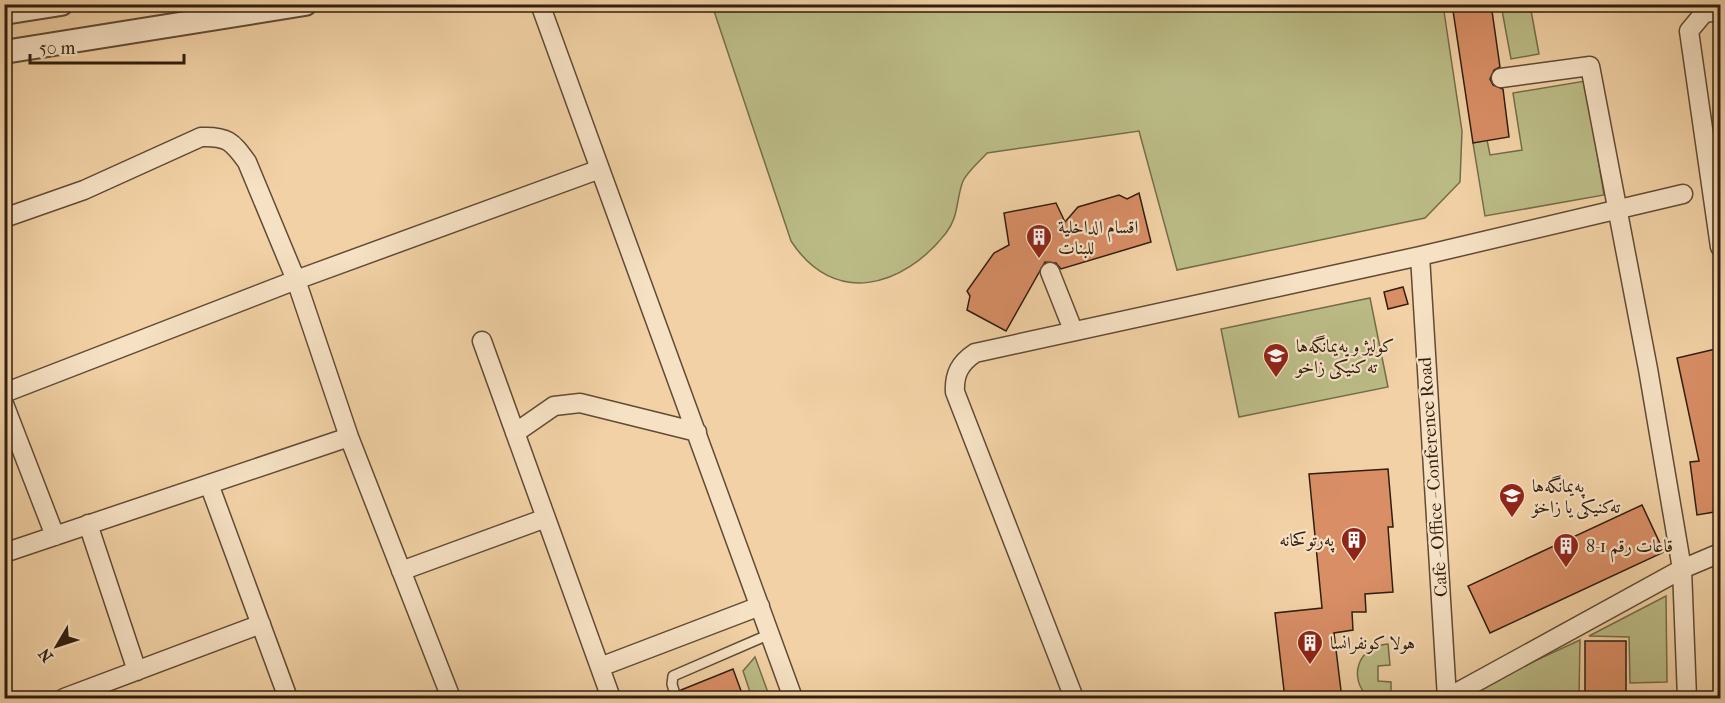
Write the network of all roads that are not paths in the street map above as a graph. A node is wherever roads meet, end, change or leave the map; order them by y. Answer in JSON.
{"nodes":[{"id":1,"x":61,"y":4,"type":"edge"},
{"id":2,"x":305,"y":4,"type":"edge"},
{"id":3,"x":540,"y":4,"type":"edge"},
{"id":4,"x":1720,"y":11,"type":"edge"},
{"id":5,"x":4,"y":14,"type":"edge"},
{"id":6,"x":4,"y":52,"type":"edge"},
{"id":7,"x":1501,"y":78,"type":"dead end"},
{"id":8,"x":600,"y":169,"type":"junction"},
{"id":9,"x":1683,"y":194,"type":"dead end"},
{"id":10,"x":1618,"y":208,"type":"junction"},
{"id":11,"x":4,"y":218,"type":"edge"},
{"id":12,"x":1720,"y":247,"type":"edge"},
{"id":13,"x":1420,"y":256,"type":"junction"},
{"id":14,"x":1050,"y":272,"type":"dead end"},
{"id":15,"x":296,"y":280,"type":"junction"},
{"id":16,"x":1073,"y":330,"type":"junction"},
{"id":17,"x":482,"y":341,"type":"dead end"},
{"id":18,"x":4,"y":393,"type":"edge"},
{"id":19,"x":4,"y":404,"type":"edge"},
{"id":20,"x":697,"y":432,"type":"junction"},
{"id":21,"x":515,"y":433,"type":"junction"},
{"id":22,"x":348,"y":436,"type":"junction"},
{"id":23,"x":209,"y":484,"type":"junction"},
{"id":24,"x":546,"y":518,"type":"junction"},
{"id":25,"x":88,"y":524,"type":"junction"},
{"id":26,"x":55,"y":536,"type":"junction"},
{"id":27,"x":4,"y":553,"type":"edge"},
{"id":28,"x":1720,"y":553,"type":"edge"},
{"id":29,"x":1682,"y":569,"type":"junction"},
{"id":30,"x":401,"y":572,"type":"junction"},
{"id":31,"x":759,"y":606,"type":"junction"},
{"id":32,"x":261,"y":624,"type":"junction"},
{"id":33,"x":770,"y":634,"type":"junction"},
{"id":34,"x":600,"y":667,"type":"junction"},
{"id":35,"x":137,"y":671,"type":"junction"},
{"id":36,"x":1447,"y":698,"type":"edge"},
{"id":37,"x":64,"y":699,"type":"edge"},
{"id":38,"x":288,"y":699,"type":"edge"},
{"id":39,"x":451,"y":699,"type":"edge"},
{"id":40,"x":611,"y":699,"type":"edge"},
{"id":41,"x":676,"y":699,"type":"edge"},
{"id":42,"x":793,"y":699,"type":"edge"},
{"id":43,"x":1074,"y":699,"type":"edge"},
{"id":44,"x":1687,"y":699,"type":"edge"}],
"edges":[{"from":1,"to":5,"type":"street"},
{"from":2,"to":6,"type":"street"},
{"from":3,"to":8,"type":"street"},
{"from":4,"to":12,"type":"street"},
{"from":7,"to":10,"type":"street"},
{"from":8,"to":15,"type":"street"},
{"from":8,"to":20,"type":"street"},
{"from":9,"to":10,"type":"street"},
{"from":10,"to":13,"type":"street"},
{"from":10,"to":29,"type":"street"},
{"from":11,"to":15,"type":"street"},
{"from":13,"to":16,"type":"street"},
{"from":13,"to":36,"type":"street","name":"Cafe - Office - Conference Road"},
{"from":14,"to":16,"type":"street"},
{"from":15,"to":18,"type":"street"},
{"from":15,"to":22,"type":"street"},
{"from":16,"to":43,"type":"street"},
{"from":17,"to":21,"type":"street"},
{"from":19,"to":26,"type":"street"},
{"from":20,"to":21,"type":"street"},
{"from":20,"to":31,"type":"street"},
{"from":21,"to":24,"type":"street"},
{"from":22,"to":23,"type":"street"},
{"from":22,"to":30,"type":"street"},
{"from":23,"to":25,"type":"street"},
{"from":23,"to":32,"type":"street"},
{"from":24,"to":30,"type":"street"},
{"from":24,"to":34,"type":"street"},
{"from":25,"to":26,"type":"street"},
{"from":25,"to":35,"type":"street"},
{"from":26,"to":27,"type":"street"},
{"from":28,"to":29,"type":"street"},
{"from":29,"to":36,"type":"street"},
{"from":29,"to":44,"type":"street"},
{"from":30,"to":39,"type":"street"},
{"from":31,"to":33,"type":"street"},
{"from":31,"to":34,"type":"street"},
{"from":32,"to":35,"type":"street"},
{"from":32,"to":38,"type":"street"},
{"from":33,"to":41,"type":"lane"},
{"from":33,"to":42,"type":"street"},
{"from":34,"to":40,"type":"street"},
{"from":35,"to":37,"type":"street"}]}
